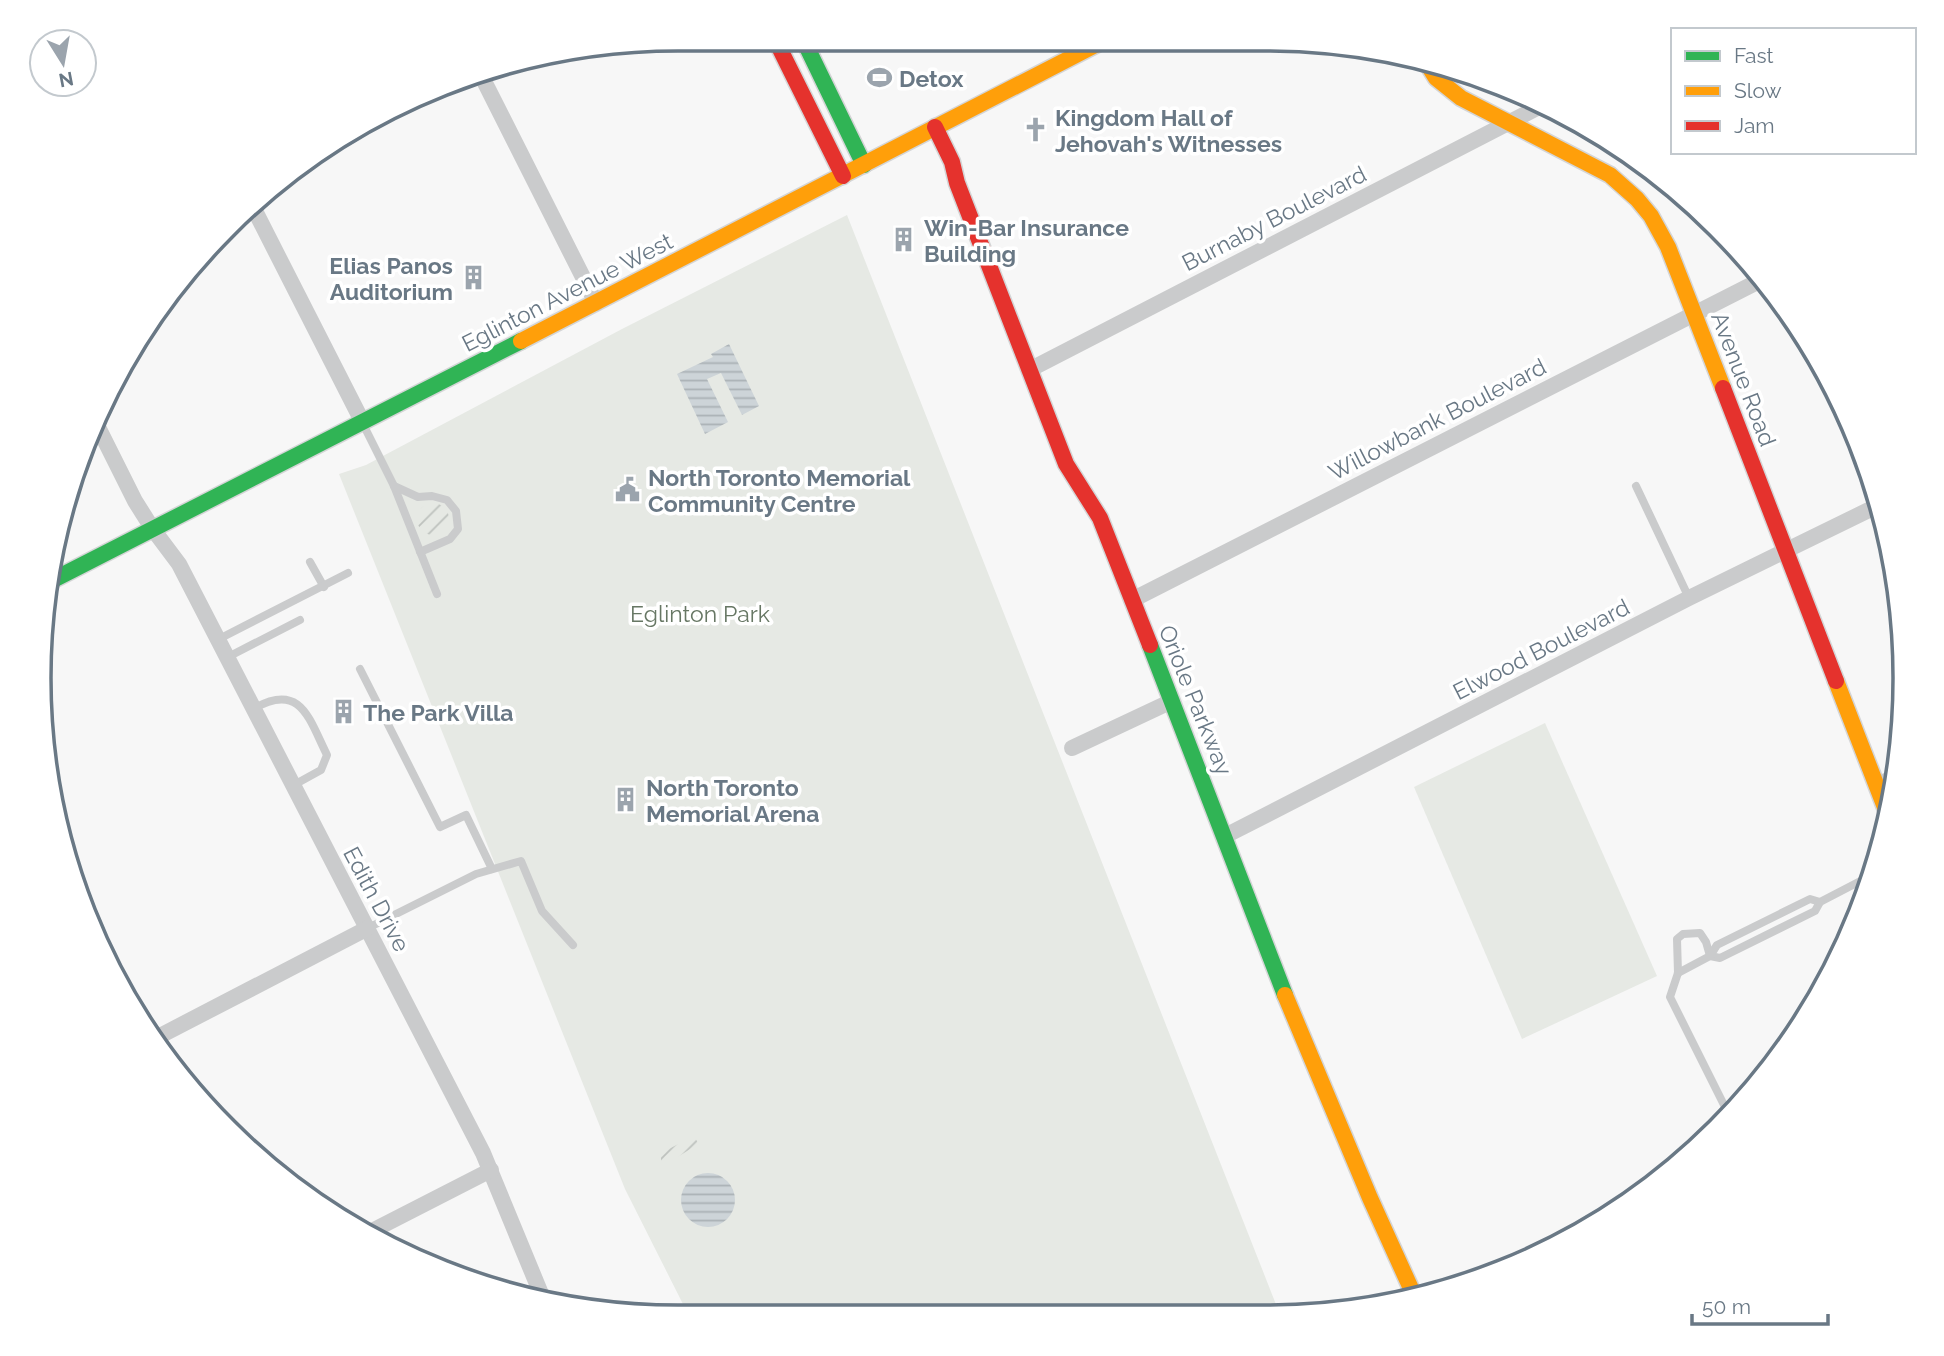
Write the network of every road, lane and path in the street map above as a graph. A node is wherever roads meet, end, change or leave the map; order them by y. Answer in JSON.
{"nodes":[{"id":1,"x":781,"y":51,"type":"edge"},
{"id":2,"x":809,"y":51,"type":"edge"},
{"id":3,"x":1082,"y":51,"type":"edge"},
{"id":4,"x":1433,"y":74,"type":"edge"},
{"id":5,"x":484,"y":82,"type":"edge"},
{"id":6,"x":833,"y":103,"type":"junction"},
{"id":7,"x":1532,"y":110,"type":"edge"},
{"id":8,"x":811,"y":115,"type":"junction"},
{"id":9,"x":1509,"y":121,"type":"junction"},
{"id":10,"x":935,"y":127,"type":"junction"},
{"id":11,"x":864,"y":165,"type":"junction"},
{"id":12,"x":843,"y":177,"type":"junction"},
{"id":13,"x":256,"y":213,"type":"edge"},
{"id":14,"x":1754,"y":284,"type":"edge"},
{"id":15,"x":596,"y":303,"type":"junction"},
{"id":16,"x":1694,"y":313,"type":"junction"},
{"id":17,"x":1029,"y":370,"type":"junction"},
{"id":18,"x":362,"y":421,"type":"junction"},
{"id":19,"x":101,"y":432,"type":"edge"},
{"id":20,"x":394,"y":485,"type":"junction"},
{"id":21,"x":1636,"y":486,"type":"dead end"},
{"id":22,"x":1870,"y":510,"type":"edge"},
{"id":23,"x":152,"y":528,"type":"junction"},
{"id":24,"x":1788,"y":551,"type":"junction"},
{"id":25,"x":420,"y":552,"type":"junction"},
{"id":26,"x":310,"y":562,"type":"dead end"},
{"id":27,"x":348,"y":573,"type":"dead end"},
{"id":28,"x":59,"y":576,"type":"edge"},
{"id":29,"x":324,"y":587,"type":"junction"},
{"id":30,"x":437,"y":594,"type":"dead end"},
{"id":31,"x":1689,"y":598,"type":"junction"},
{"id":32,"x":1132,"y":600,"type":"junction"},
{"id":33,"x":300,"y":620,"type":"dead end"},
{"id":34,"x":217,"y":640,"type":"junction"},
{"id":35,"x":226,"y":658,"type":"junction"},
{"id":36,"x":360,"y":669,"type":"dead end"},
{"id":37,"x":1172,"y":701,"type":"junction"},
{"id":38,"x":253,"y":709,"type":"junction"},
{"id":39,"x":1073,"y":748,"type":"dead end"},
{"id":40,"x":1884,"y":782,"type":"edge"},
{"id":41,"x":292,"y":786,"type":"junction"},
{"id":42,"x":1877,"y":786,"type":"junction"},
{"id":43,"x":1881,"y":798,"type":"edge"},
{"id":44,"x":1225,"y":836,"type":"junction"},
{"id":45,"x":492,"y":869,"type":"junction"},
{"id":46,"x":1859,"y":881,"type":"edge"},
{"id":47,"x":368,"y":928,"type":"junction"},
{"id":48,"x":573,"y":945,"type":"dead end"},
{"id":49,"x":1710,"y":956,"type":"junction"},
{"id":50,"x":1678,"y":973,"type":"junction"},
{"id":51,"x":162,"y":1035,"type":"edge"},
{"id":52,"x":1725,"y":1106,"type":"edge"},
{"id":53,"x":491,"y":1170,"type":"junction"},
{"id":54,"x":377,"y":1228,"type":"edge"},
{"id":55,"x":1411,"y":1288,"type":"edge"},
{"id":56,"x":539,"y":1289,"type":"edge"}],
"edges":[{"from":1,"to":8,"type":"main road"},
{"from":2,"to":6,"type":"main road"},
{"from":3,"to":10,"type":"main road","name":"Eglinton Avenue West"},
{"from":4,"to":9,"type":"main road","name":"Avenue Road"},
{"from":5,"to":15,"type":"street"},
{"from":6,"to":8,"type":"main road"},
{"from":6,"to":11,"type":"main road"},
{"from":7,"to":9,"type":"street","name":"Burnaby Boulevard"},
{"from":8,"to":12,"type":"main road"},
{"from":9,"to":16,"type":"main road","name":"Avenue Road"},
{"from":9,"to":17,"type":"street","name":"Burnaby Boulevard"},
{"from":10,"to":11,"type":"main road","name":"Eglinton Avenue West"},
{"from":10,"to":17,"type":"main road","name":"Oriole Parkway"},
{"from":11,"to":12,"type":"main road","name":"Eglinton Avenue West"},
{"from":12,"to":15,"type":"main road","name":"Eglinton Avenue West"},
{"from":13,"to":18,"type":"street"},
{"from":14,"to":16,"type":"street","name":"Willowbank Boulevard"},
{"from":15,"to":18,"type":"main road","name":"Eglinton Avenue West"},
{"from":16,"to":24,"type":"main road","name":"Avenue Road"},
{"from":16,"to":32,"type":"street","name":"Willowbank Boulevard"},
{"from":17,"to":32,"type":"main road","name":"Oriole Parkway"},
{"from":18,"to":20,"type":"lane"},
{"from":18,"to":23,"type":"main road","name":"Eglinton Avenue West"},
{"from":19,"to":23,"type":"street","name":"Edith Drive"},
{"from":20,"to":25,"type":"lane"},
{"from":20,"to":25,"type":"lane"},
{"from":21,"to":31,"type":"lane"},
{"from":22,"to":24,"type":"street","name":"Elwood Boulevard"},
{"from":23,"to":28,"type":"main road","name":"Eglinton Avenue West"},
{"from":23,"to":34,"type":"street","name":"Edith Drive"},
{"from":24,"to":31,"type":"street","name":"Elwood Boulevard"},
{"from":24,"to":42,"type":"main road","name":"Avenue Road"},
{"from":25,"to":30,"type":"lane"},
{"from":26,"to":29,"type":"lane"},
{"from":27,"to":29,"type":"lane"},
{"from":29,"to":34,"type":"lane"},
{"from":31,"to":44,"type":"street","name":"Elwood Boulevard"},
{"from":32,"to":37,"type":"main road","name":"Oriole Parkway"},
{"from":33,"to":35,"type":"lane"},
{"from":34,"to":35,"type":"street","name":"Edith Drive"},
{"from":35,"to":38,"type":"street","name":"Edith Drive"},
{"from":36,"to":45,"type":"lane"},
{"from":37,"to":39,"type":"street"},
{"from":37,"to":44,"type":"main road","name":"Oriole Parkway"},
{"from":38,"to":41,"type":"street","name":"Edith Drive"},
{"from":38,"to":41,"type":"lane"},
{"from":40,"to":42,"type":"street"},
{"from":41,"to":47,"type":"street","name":"Edith Drive"},
{"from":42,"to":43,"type":"main road","name":"Avenue Road"},
{"from":44,"to":55,"type":"main road","name":"Oriole Parkway"},
{"from":45,"to":47,"type":"lane"},
{"from":45,"to":48,"type":"lane"},
{"from":46,"to":49,"type":"lane"},
{"from":47,"to":51,"type":"street"},
{"from":47,"to":53,"type":"street","name":"Edith Drive"},
{"from":49,"to":50,"type":"lane"},
{"from":49,"to":50,"type":"lane"},
{"from":50,"to":52,"type":"lane"},
{"from":53,"to":54,"type":"street"},
{"from":53,"to":56,"type":"street","name":"Edith Drive"}]}
